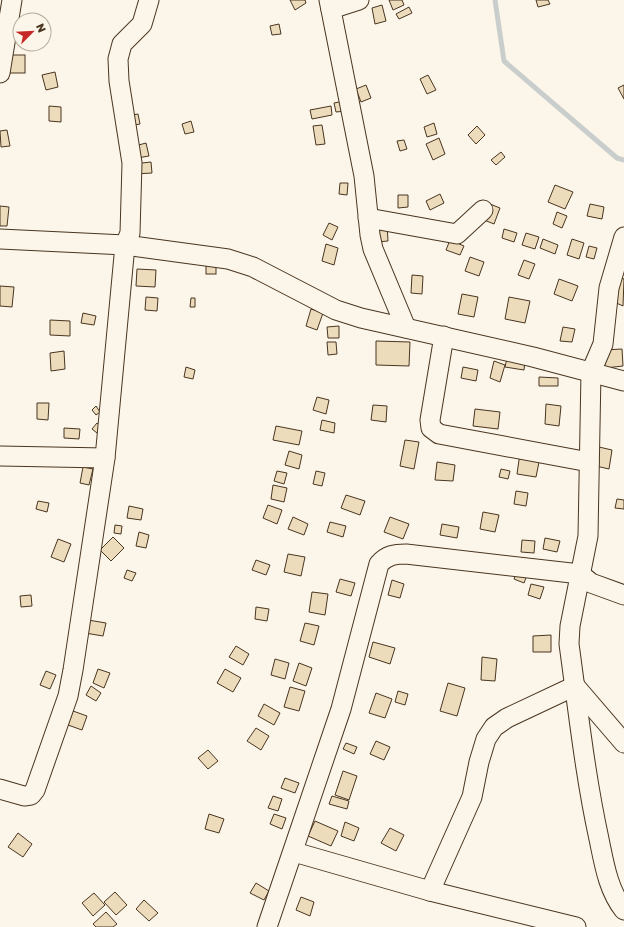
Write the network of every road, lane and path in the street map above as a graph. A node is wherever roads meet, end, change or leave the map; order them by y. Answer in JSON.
{"nodes":[{"id":1,"x":12,"y":0,"type":"edge"},
{"id":2,"x":149,"y":0,"type":"edge"},
{"id":3,"x":359,"y":0,"type":"edge"},
{"id":4,"x":330,"y":4,"type":"edge"},
{"id":5,"x":0,"y":73,"type":"edge"},
{"id":6,"x":483,"y":210,"type":"dead end"},
{"id":7,"x":368,"y":218,"type":"junction"},
{"id":8,"x":624,"y":237,"type":"edge"},
{"id":9,"x":0,"y":239,"type":"edge"},
{"id":10,"x":125,"y":245,"type":"junction"},
{"id":11,"x":406,"y":328,"type":"junction"},
{"id":12,"x":444,"y":336,"type":"junction"},
{"id":13,"x":591,"y":372,"type":"junction"},
{"id":14,"x":624,"y":381,"type":"edge"},
{"id":15,"x":0,"y":456,"type":"edge"},
{"id":16,"x":105,"y":458,"type":"junction"},
{"id":17,"x":589,"y":462,"type":"junction"},
{"id":18,"x":580,"y":574,"type":"junction"},
{"id":19,"x":624,"y":595,"type":"edge"},
{"id":20,"x":575,"y":686,"type":"junction"},
{"id":21,"x":624,"y":743,"type":"edge"},
{"id":22,"x":0,"y":789,"type":"edge"},
{"id":23,"x":294,"y":852,"type":"junction"},
{"id":24,"x":430,"y":891,"type":"junction"},
{"id":25,"x":624,"y":910,"type":"edge"},
{"id":26,"x":267,"y":927,"type":"edge"},
{"id":27,"x":576,"y":927,"type":"edge"}],
"edges":[{"from":1,"to":5,"type":"street"},
{"from":2,"to":10,"type":"street"},
{"from":3,"to":4,"type":"street"},
{"from":4,"to":7,"type":"street"},
{"from":6,"to":7,"type":"street"},
{"from":7,"to":11,"type":"street"},
{"from":8,"to":13,"type":"street"},
{"from":9,"to":10,"type":"street"},
{"from":10,"to":11,"type":"street"},
{"from":10,"to":16,"type":"street"},
{"from":11,"to":12,"type":"street"},
{"from":12,"to":13,"type":"street"},
{"from":12,"to":17,"type":"street"},
{"from":13,"to":14,"type":"street"},
{"from":13,"to":17,"type":"street"},
{"from":15,"to":16,"type":"street"},
{"from":16,"to":22,"type":"street"},
{"from":17,"to":18,"type":"street"},
{"from":18,"to":19,"type":"street"},
{"from":18,"to":20,"type":"street"},
{"from":18,"to":23,"type":"street"},
{"from":20,"to":21,"type":"street"},
{"from":20,"to":24,"type":"street"},
{"from":20,"to":25,"type":"street"},
{"from":23,"to":24,"type":"street"},
{"from":23,"to":26,"type":"street"},
{"from":24,"to":27,"type":"street"}]}
